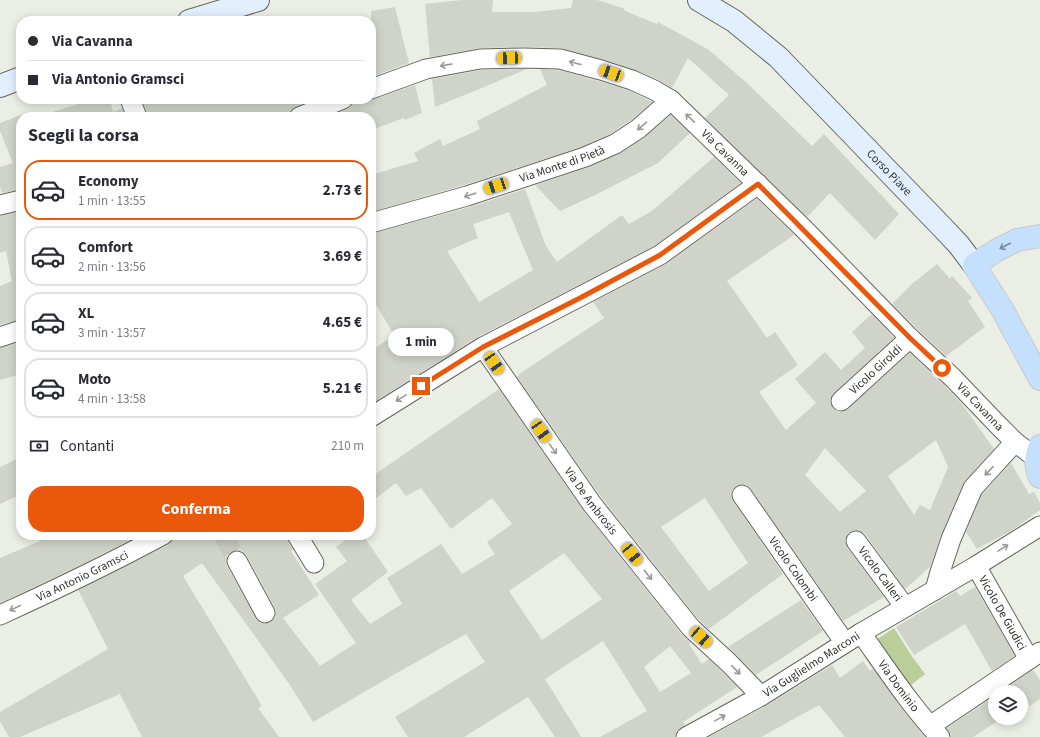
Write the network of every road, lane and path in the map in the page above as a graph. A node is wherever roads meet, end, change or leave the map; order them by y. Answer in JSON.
{"nodes":[{"id":1,"x":258,"y":0,"type":"edge"},
{"id":2,"x":699,"y":0,"type":"edge"},
{"id":3,"x":205,"y":16,"type":"edge"},
{"id":4,"x":16,"y":80,"type":"edge"},
{"id":5,"x":0,"y":86,"type":"edge"},
{"id":6,"x":376,"y":87,"type":"edge"},
{"id":7,"x":671,"y":100,"type":"junction"},
{"id":8,"x":331,"y":104,"type":"edge"},
{"id":9,"x":311,"y":112,"type":"edge"},
{"id":10,"x":758,"y":184,"type":"junction"},
{"id":11,"x":16,"y":201,"type":"edge"},
{"id":12,"x":0,"y":205,"type":"edge"},
{"id":13,"x":376,"y":222,"type":"edge"},
{"id":14,"x":1040,"y":236,"type":"edge"},
{"id":15,"x":974,"y":265,"type":"junction"},
{"id":16,"x":16,"y":332,"type":"edge"},
{"id":17,"x":0,"y":337,"type":"edge"},
{"id":18,"x":910,"y":338,"type":"junction"},
{"id":19,"x":483,"y":347,"type":"junction"},
{"id":20,"x":1040,"y":379,"type":"edge"},
{"id":21,"x":841,"y":401,"type":"dead end"},
{"id":22,"x":376,"y":414,"type":"edge"},
{"id":23,"x":1015,"y":442,"type":"junction"},
{"id":24,"x":1039,"y":460,"type":"edge"},
{"id":25,"x":742,"y":495,"type":"dead end"},
{"id":26,"x":1040,"y":526,"type":"edge"},
{"id":27,"x":153,"y":540,"type":"edge"},
{"id":28,"x":300,"y":540,"type":"edge"},
{"id":29,"x":856,"y":541,"type":"dead end"},
{"id":30,"x":237,"y":561,"type":"tunnel mouth"},
{"id":31,"x":314,"y":563,"type":"dead end"},
{"id":32,"x":976,"y":566,"type":"junction"},
{"id":33,"x":935,"y":590,"type":"junction"},
{"id":34,"x":905,"y":607,"type":"junction"},
{"id":35,"x":265,"y":613,"type":"dead end"},
{"id":36,"x":0,"y":615,"type":"edge"},
{"id":37,"x":861,"y":633,"type":"junction"},
{"id":38,"x":845,"y":643,"type":"junction"},
{"id":39,"x":1035,"y":656,"type":"edge"},
{"id":40,"x":761,"y":696,"type":"junction"},
{"id":41,"x":935,"y":732,"type":"edge"},
{"id":42,"x":686,"y":737,"type":"edge"}],
"edges":[{"from":1,"to":3,"type":"main road"},
{"from":2,"to":15,"type":"main road","name":"Corso Piave"},
{"from":4,"to":5,"type":"main road"},
{"from":7,"to":6,"type":"street","name":"Via Cavanna","one_way":true},
{"from":10,"to":7,"type":"street","name":"Via Cavanna","one_way":true},
{"from":7,"to":13,"type":"street","name":"Via Monte di Pietà","one_way":true},
{"from":8,"to":9,"type":"street"},
{"from":10,"to":18,"type":"street","name":"Via Cavanna"},
{"from":10,"to":19,"type":"street"},
{"from":11,"to":12,"type":"street"},
{"from":14,"to":15,"type":"main road","one_way":true},
{"from":15,"to":20,"type":"main road","name":"Corso Piave"},
{"from":16,"to":17,"type":"street"},
{"from":18,"to":21,"type":"street","name":"Vicolo Giroldi"},
{"from":18,"to":23,"type":"street","name":"Via Cavanna"},
{"from":19,"to":22,"type":"street","one_way":true},
{"from":19,"to":40,"type":"street","name":"Via De Ambrosis","one_way":true},
{"from":23,"to":24,"type":"street","name":"Via Cavanna"},
{"from":23,"to":33,"type":"street","one_way":true},
{"from":25,"to":38,"type":"street","name":"Vicolo Colombi"},
{"from":32,"to":26,"type":"street","name":"Via Guglielmo Marconi","one_way":true},
{"from":27,"to":36,"type":"street","name":"Via Antonio Gramsci","one_way":true},
{"from":28,"to":31,"type":"street"},
{"from":29,"to":34,"type":"street","name":"Vicolo Calleri"},
{"from":30,"to":35,"type":"street"},
{"from":32,"to":33,"type":"street","name":"Via Guglielmo Marconi"},
{"from":32,"to":39,"type":"street","name":"Vicolo De Giudici"},
{"from":33,"to":34,"type":"street","name":"Via Guglielmo Marconi"},
{"from":34,"to":37,"type":"street","name":"Via Guglielmo Marconi"},
{"from":37,"to":38,"type":"street","name":"Via Guglielmo Marconi"},
{"from":37,"to":41,"type":"street","name":"Via Dominio"},
{"from":38,"to":40,"type":"street","name":"Via Guglielmo Marconi"},
{"from":39,"to":41,"type":"street","name":"Vicolo De Giudici"},
{"from":42,"to":40,"type":"street","name":"Via Guglielmo Marconi","one_way":true}]}
